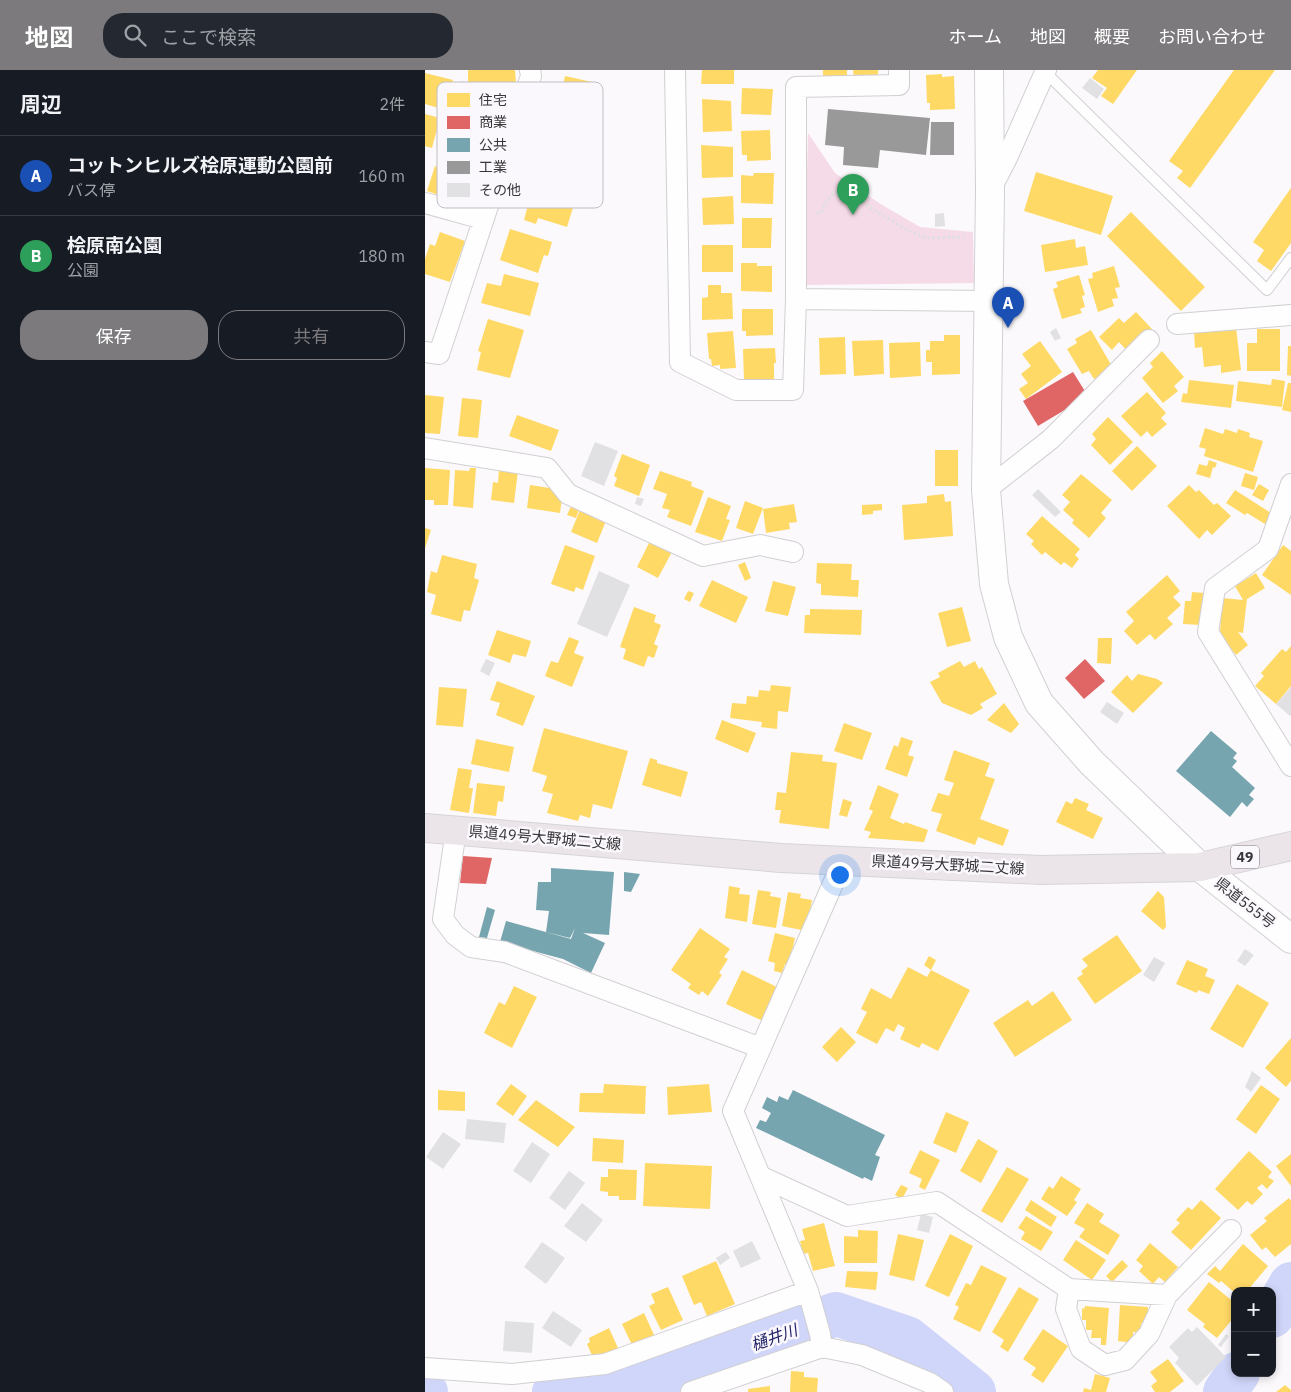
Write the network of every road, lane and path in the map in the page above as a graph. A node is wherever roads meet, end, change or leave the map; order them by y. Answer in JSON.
{"nodes":[{"id":1,"x":675,"y":70,"type":"edge"},
{"id":2,"x":899,"y":70,"type":"edge"},
{"id":3,"x":989,"y":70,"type":"edge"},
{"id":4,"x":1045,"y":71,"type":"edge"},
{"id":5,"x":796,"y":78,"type":"edge"},
{"id":6,"x":990,"y":191,"type":"junction"},
{"id":7,"x":443,"y":208,"type":"edge"},
{"id":8,"x":487,"y":208,"type":"edge"},
{"id":9,"x":821,"y":213,"type":"dead end"},
{"id":10,"x":483,"y":219,"type":"junction"},
{"id":11,"x":938,"y":238,"type":"dead end"},
{"id":12,"x":1291,"y":258,"type":"edge"},
{"id":13,"x":796,"y":299,"type":"junction"},
{"id":14,"x":989,"y":301,"type":"junction"},
{"id":15,"x":1291,"y":315,"type":"edge"},
{"id":16,"x":1177,"y":324,"type":"dead end"},
{"id":17,"x":1149,"y":340,"type":"dead end"},
{"id":18,"x":425,"y":352,"type":"edge"},
{"id":19,"x":425,"y":448,"type":"edge"},
{"id":20,"x":1291,"y":484,"type":"edge"},
{"id":21,"x":986,"y":490,"type":"junction"},
{"id":22,"x":793,"y":552,"type":"dead end"},
{"id":23,"x":1291,"y":766,"type":"edge"},
{"id":24,"x":425,"y":828,"type":"edge"},
{"id":25,"x":456,"y":830,"type":"junction"},
{"id":26,"x":1291,"y":846,"type":"edge"},
{"id":27,"x":843,"y":861,"type":"junction"},
{"id":28,"x":1200,"y":867,"type":"junction"},
{"id":29,"x":1291,"y":939,"type":"edge"},
{"id":30,"x":761,"y":1048,"type":"junction"},
{"id":31,"x":760,"y":1176,"type":"junction"},
{"id":32,"x":1231,"y":1230,"type":"dead end"},
{"id":33,"x":1069,"y":1289,"type":"junction"},
{"id":34,"x":1167,"y":1295,"type":"junction"},
{"id":35,"x":809,"y":1296,"type":"junction"},
{"id":36,"x":821,"y":1340,"type":"junction"},
{"id":37,"x":425,"y":1368,"type":"edge"},
{"id":38,"x":693,"y":1392,"type":"edge"},
{"id":39,"x":943,"y":1392,"type":"edge"}],
"edges":[{"from":1,"to":13,"type":"street"},
{"from":2,"to":5,"type":"street"},
{"from":3,"to":6,"type":"street","name":"県道555号"},
{"from":4,"to":6,"type":"street"},
{"from":4,"to":12,"type":"lane"},
{"from":5,"to":13,"type":"street"},
{"from":6,"to":14,"type":"street","name":"県道555号"},
{"from":7,"to":10,"type":"street"},
{"from":8,"to":10,"type":"street"},
{"from":9,"to":11,"type":"path"},
{"from":10,"to":18,"type":"street"},
{"from":13,"to":14,"type":"street"},
{"from":14,"to":21,"type":"street","name":"県道555号"},
{"from":15,"to":16,"type":"street"},
{"from":17,"to":21,"type":"street"},
{"from":19,"to":22,"type":"street"},
{"from":20,"to":23,"type":"street"},
{"from":21,"to":28,"type":"street","name":"県道555号"},
{"from":24,"to":25,"type":"main road","name":"県道49号大野城二丈線","number":"49"},
{"from":25,"to":27,"type":"main road","name":"県道49号大野城二丈線","number":"49"},
{"from":25,"to":30,"type":"street"},
{"from":26,"to":28,"type":"main road","name":"県道49号大野城二丈線","number":"49"},
{"from":27,"to":28,"type":"main road","name":"県道49号大野城二丈線","number":"49"},
{"from":27,"to":30,"type":"street"},
{"from":28,"to":29,"type":"street","name":"県道555号"},
{"from":30,"to":31,"type":"street"},
{"from":31,"to":33,"type":"street"},
{"from":31,"to":35,"type":"street"},
{"from":32,"to":34,"type":"street"},
{"from":33,"to":34,"type":"street"},
{"from":33,"to":34,"type":"street"},
{"from":35,"to":36,"type":"street"},
{"from":35,"to":37,"type":"street"},
{"from":36,"to":38,"type":"street"},
{"from":36,"to":39,"type":"street"}]}
